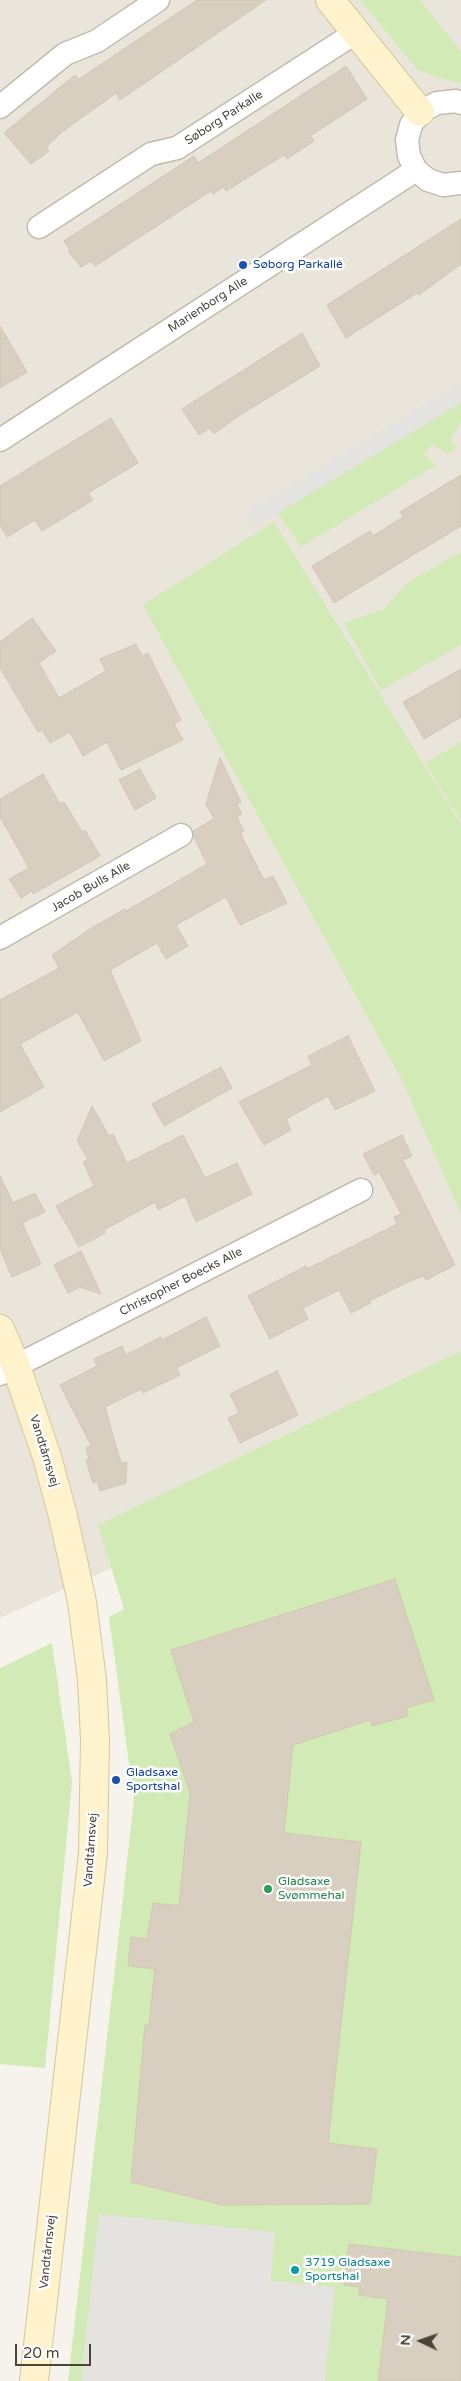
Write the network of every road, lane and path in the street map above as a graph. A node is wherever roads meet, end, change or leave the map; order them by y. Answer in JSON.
{"nodes":[{"id":1,"x":158,"y":0,"type":"edge"},
{"id":2,"x":330,"y":0,"type":"edge"},
{"id":3,"x":355,"y":33,"type":"junction"},
{"id":4,"x":461,"y":103,"type":"edge"},
{"id":5,"x":0,"y":108,"type":"edge"},
{"id":6,"x":420,"y":112,"type":"junction"},
{"id":7,"x":416,"y":170,"type":"junction"},
{"id":8,"x":461,"y":183,"type":"edge"},
{"id":9,"x":39,"y":227,"type":"dead end"},
{"id":10,"x":0,"y":440,"type":"edge"},
{"id":11,"x":182,"y":835,"type":"dead end"},
{"id":12,"x":0,"y":938,"type":"edge"},
{"id":13,"x":361,"y":1190,"type":"dead end"},
{"id":14,"x":0,"y":1329,"type":"edge"},
{"id":15,"x":8,"y":1370,"type":"edge"},
{"id":16,"x":34,"y":2381,"type":"edge"}],
"edges":[{"from":1,"to":5,"type":"street"},
{"from":2,"to":3,"type":"street"},
{"from":3,"to":6,"type":"street"},
{"from":3,"to":9,"type":"street","name":"Søborg Parkalle"},
{"from":4,"to":6,"type":"street"},
{"from":6,"to":7,"type":"street"},
{"from":7,"to":8,"type":"street"},
{"from":7,"to":10,"type":"street","name":"Marienborg Alle"},
{"from":11,"to":12,"type":"street","name":"Jacob Bulls Alle"},
{"from":13,"to":15,"type":"street","name":"Christopher Boecks Alle"},
{"from":14,"to":15,"type":"street","name":"Vandtårnsvej"},
{"from":15,"to":16,"type":"street","name":"Vandtårnsvej"}]}
